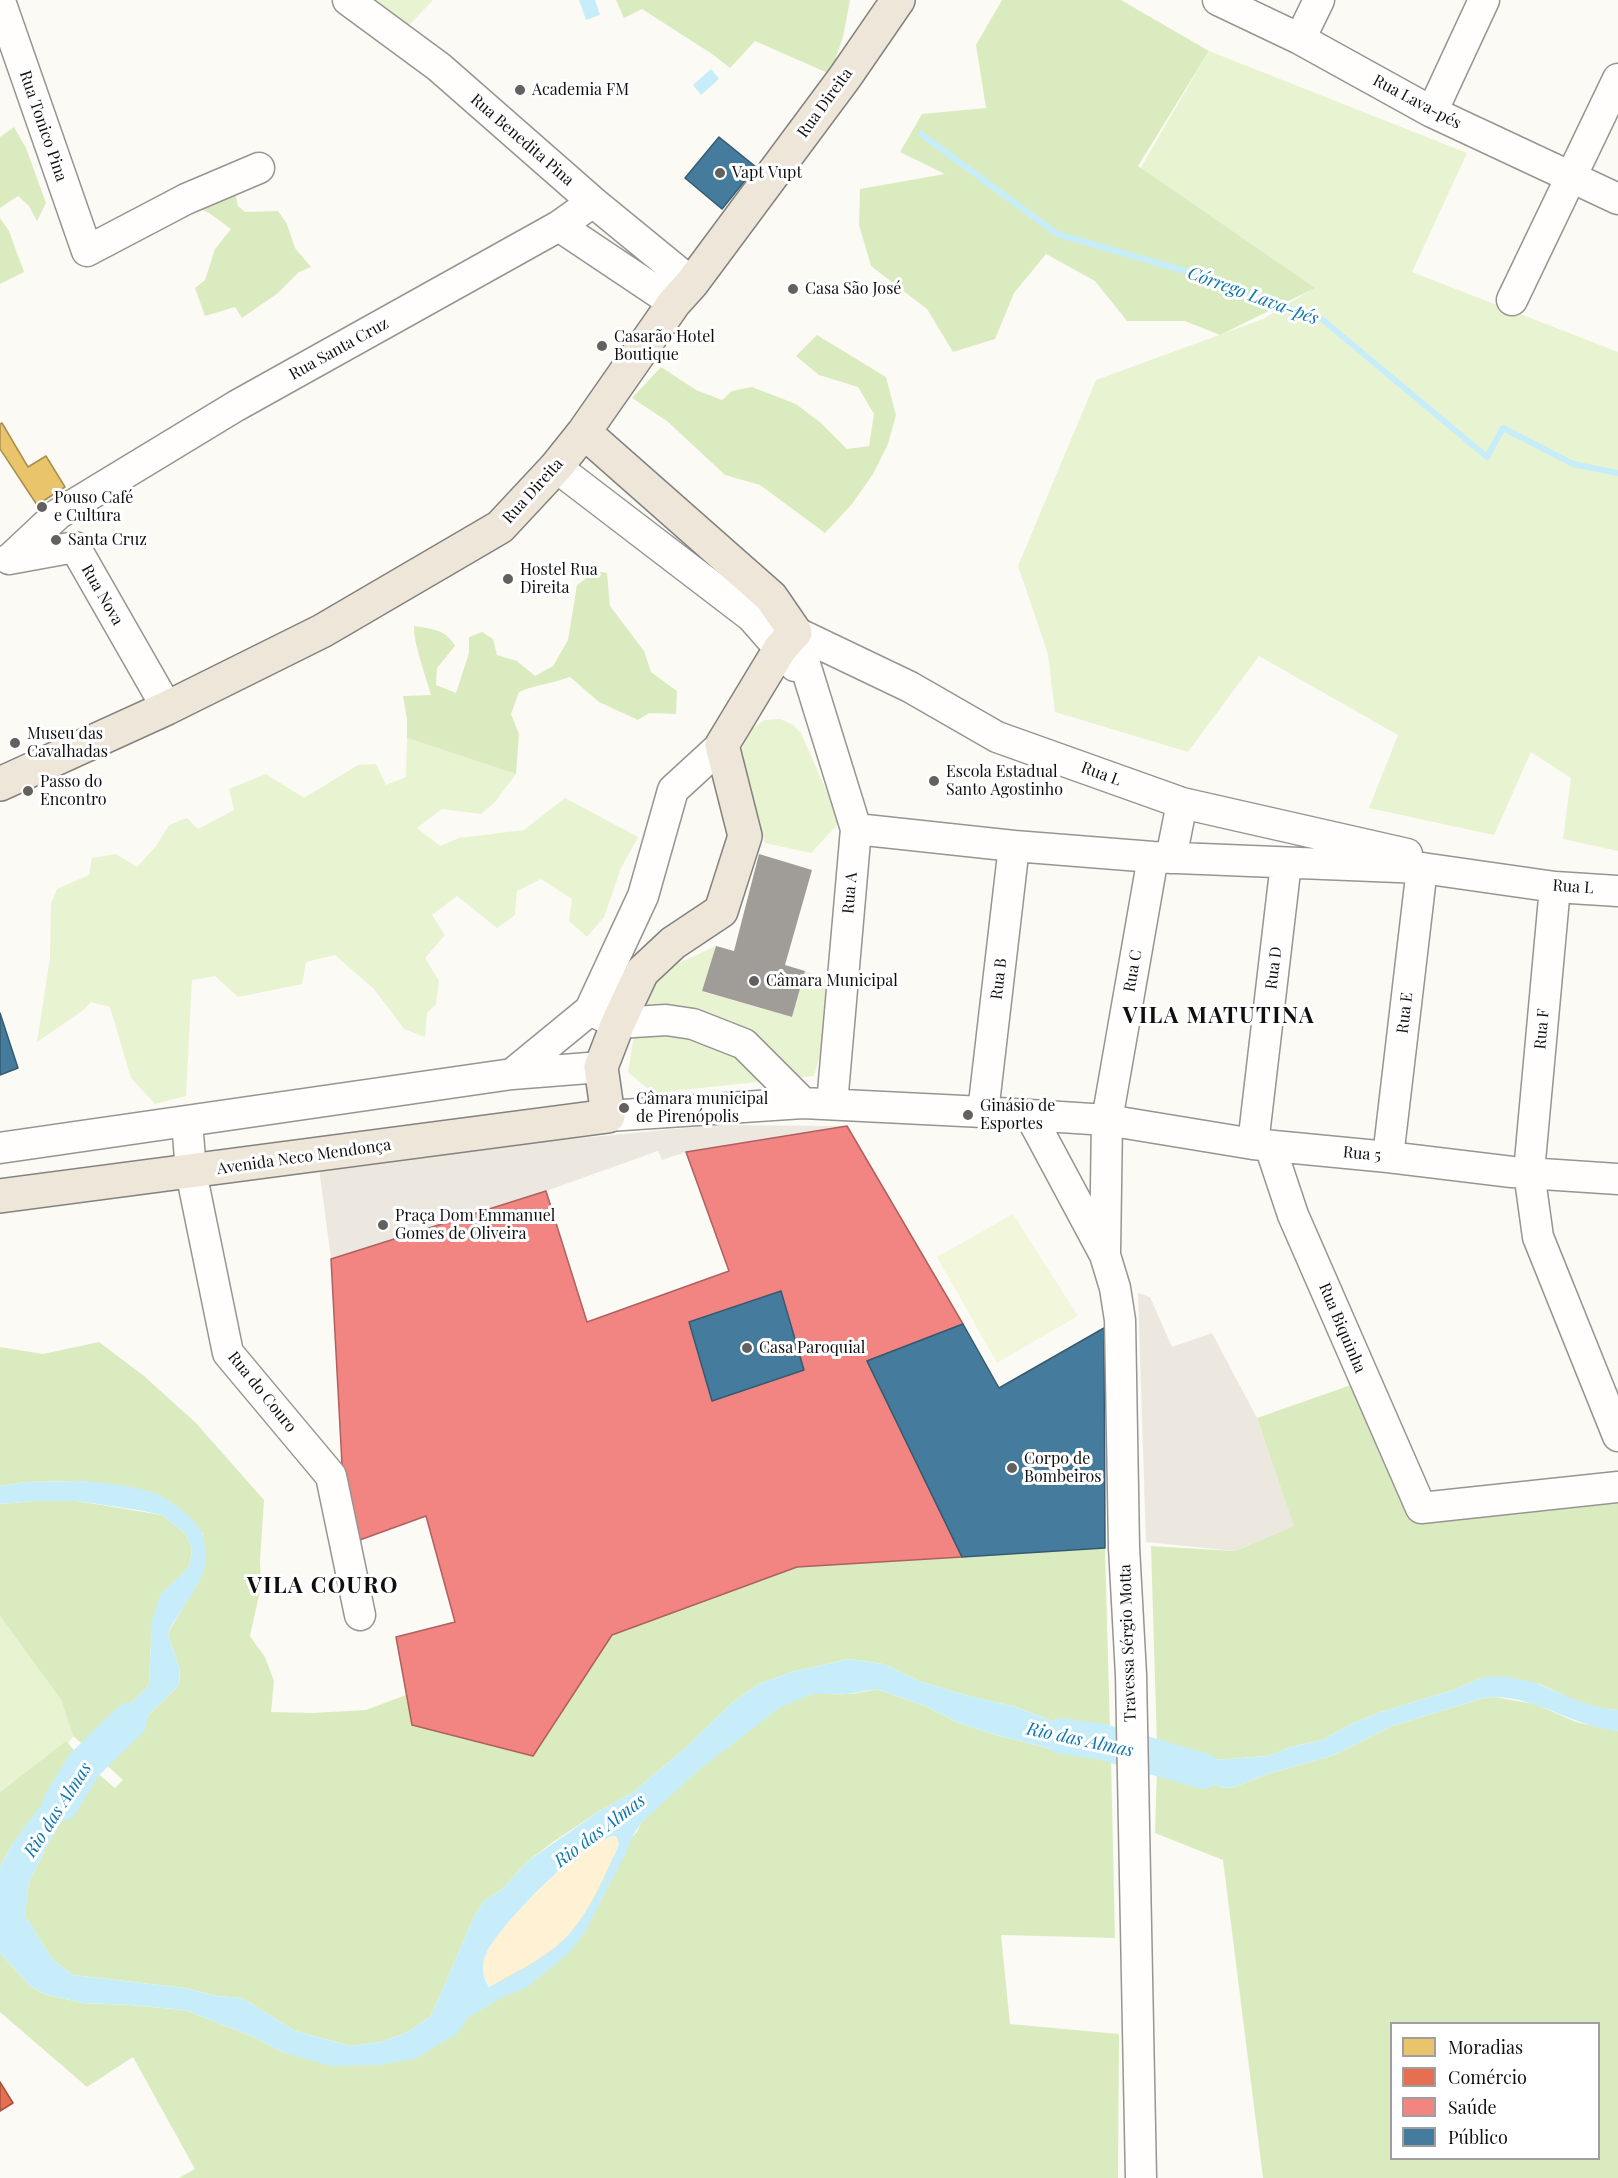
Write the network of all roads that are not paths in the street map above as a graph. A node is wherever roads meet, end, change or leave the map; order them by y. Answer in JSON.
{"nodes":[{"id":1,"x":348,"y":0,"type":"edge"},
{"id":2,"x":898,"y":0,"type":"edge"},
{"id":3,"x":1218,"y":0,"type":"edge"},
{"id":4,"x":1319,"y":0,"type":"edge"},
{"id":5,"x":1484,"y":0,"type":"edge"},
{"id":6,"x":0,"y":1,"type":"edge"},
{"id":7,"x":1300,"y":39,"type":"junction"},
{"id":8,"x":1618,"y":79,"type":"edge"},
{"id":9,"x":1432,"y":112,"type":"junction"},
{"id":10,"x":259,"y":168,"type":"dead end"},
{"id":11,"x":1571,"y":178,"type":"junction"},
{"id":12,"x":1618,"y":199,"type":"edge"},
{"id":13,"x":593,"y":202,"type":"junction"},
{"id":14,"x":559,"y":226,"type":"junction"},
{"id":15,"x":683,"y":293,"type":"junction"},
{"id":16,"x":1512,"y":300,"type":"dead end"},
{"id":17,"x":585,"y":432,"type":"junction"},
{"id":18,"x":556,"y":467,"type":"junction"},
{"id":19,"x":58,"y":514,"type":"junction"},
{"id":20,"x":75,"y":547,"type":"junction"},
{"id":21,"x":5,"y":560,"type":"edge"},
{"id":22,"x":788,"y":641,"type":"junction"},
{"id":23,"x":167,"y":708,"type":"junction"},
{"id":24,"x":722,"y":745,"type":"junction"},
{"id":25,"x":0,"y":784,"type":"edge"},
{"id":26,"x":1182,"y":803,"type":"junction"},
{"id":27,"x":856,"y":829,"type":"junction"},
{"id":28,"x":1014,"y":846,"type":"junction"},
{"id":29,"x":1162,"y":858,"type":"junction"},
{"id":30,"x":1286,"y":863,"type":"junction"},
{"id":31,"x":1422,"y":868,"type":"junction"},
{"id":32,"x":1555,"y":887,"type":"junction"},
{"id":33,"x":1618,"y":891,"type":"edge"},
{"id":34,"x":604,"y":1017,"type":"junction"},
{"id":35,"x":601,"y":1067,"type":"junction"},
{"id":36,"x":512,"y":1074,"type":"junction"},
{"id":37,"x":803,"y":1103,"type":"junction"},
{"id":38,"x":832,"y":1104,"type":"junction"},
{"id":39,"x":983,"y":1112,"type":"junction"},
{"id":40,"x":1030,"y":1115,"type":"junction"},
{"id":41,"x":608,"y":1116,"type":"junction"},
{"id":42,"x":1107,"y":1120,"type":"junction"},
{"id":43,"x":187,"y":1121,"type":"junction"},
{"id":44,"x":1261,"y":1145,"type":"junction"},
{"id":45,"x":0,"y":1148,"type":"edge"},
{"id":46,"x":1388,"y":1157,"type":"junction"},
{"id":47,"x":191,"y":1172,"type":"junction"},
{"id":48,"x":1529,"y":1172,"type":"junction"},
{"id":49,"x":1618,"y":1179,"type":"edge"},
{"id":50,"x":0,"y":1196,"type":"edge"},
{"id":51,"x":1105,"y":1255,"type":"junction"},
{"id":52,"x":1618,"y":1436,"type":"edge"},
{"id":53,"x":1618,"y":1487,"type":"edge"},
{"id":54,"x":360,"y":1615,"type":"dead end"},
{"id":55,"x":1141,"y":2178,"type":"edge"}],
"edges":[{"from":1,"to":13,"type":"street","name":"Rua Benedita Pina"},
{"from":2,"to":15,"type":"main road","name":"Rua Direita"},
{"from":3,"to":7,"type":"street","name":"Rua Lava-pés"},
{"from":4,"to":7,"type":"street"},
{"from":5,"to":9,"type":"street"},
{"from":6,"to":10,"type":"street","name":"Rua Tonico Pina"},
{"from":7,"to":9,"type":"street","name":"Rua Lava-pés"},
{"from":8,"to":11,"type":"street"},
{"from":9,"to":11,"type":"street","name":"Rua Lava-pés"},
{"from":11,"to":12,"type":"street","name":"Rua Lava-pés"},
{"from":11,"to":16,"type":"street"},
{"from":13,"to":14,"type":"street","name":"Rua Santa Cruz"},
{"from":13,"to":15,"type":"street","name":"Rua Benedita Pina"},
{"from":14,"to":15,"type":"street"},
{"from":14,"to":19,"type":"street","name":"Rua Santa Cruz"},
{"from":15,"to":17,"type":"main road","name":"Rua Direita"},
{"from":17,"to":18,"type":"main road","name":"Rua Direita"},
{"from":17,"to":22,"type":"main road"},
{"from":18,"to":22,"type":"street"},
{"from":18,"to":23,"type":"main road","name":"Rua Direita"},
{"from":19,"to":20,"type":"street"},
{"from":19,"to":21,"type":"street","name":"Rua Santa Cruz"},
{"from":20,"to":21,"type":"street","name":"Rua Nova"},
{"from":20,"to":23,"type":"street","name":"Rua Nova"},
{"from":22,"to":24,"type":"main road"},
{"from":22,"to":26,"type":"street","name":"Rua L"},
{"from":22,"to":27,"type":"street","name":"Rua A"},
{"from":23,"to":25,"type":"main road","name":"Rua Direita"},
{"from":24,"to":34,"type":"street"},
{"from":24,"to":34,"type":"main road"},
{"from":26,"to":29,"type":"street","name":"Rua C"},
{"from":26,"to":31,"type":"street","name":"Rua L"},
{"from":27,"to":28,"type":"street","name":"Rua L"},
{"from":27,"to":38,"type":"street","name":"Rua A"},
{"from":28,"to":29,"type":"street","name":"Rua L"},
{"from":28,"to":39,"type":"street","name":"Rua B"},
{"from":29,"to":30,"type":"street","name":"Rua L"},
{"from":29,"to":42,"type":"street","name":"Rua C"},
{"from":30,"to":31,"type":"street","name":"Rua L"},
{"from":30,"to":44,"type":"street","name":"Rua D"},
{"from":31,"to":32,"type":"street","name":"Rua L"},
{"from":31,"to":46,"type":"street","name":"Rua E"},
{"from":32,"to":33,"type":"street","name":"Rua L"},
{"from":32,"to":48,"type":"street","name":"Rua F"},
{"from":34,"to":35,"type":"main road"},
{"from":34,"to":36,"type":"street"},
{"from":34,"to":37,"type":"street"},
{"from":35,"to":36,"type":"street"},
{"from":35,"to":41,"type":"main road"},
{"from":36,"to":43,"type":"street"},
{"from":37,"to":38,"type":"street","name":"Rua 5"},
{"from":37,"to":41,"type":"street","name":"Rua 5"},
{"from":38,"to":39,"type":"street","name":"Rua 5"},
{"from":39,"to":40,"type":"street","name":"Rua 5"},
{"from":40,"to":42,"type":"street","name":"Rua 5"},
{"from":40,"to":51,"type":"street"},
{"from":41,"to":47,"type":"main road","name":"Avenida Neco Mendonça"},
{"from":42,"to":44,"type":"street","name":"Rua 5"},
{"from":42,"to":51,"type":"street","name":"Rua C"},
{"from":43,"to":45,"type":"street"},
{"from":43,"to":47,"type":"street","name":"Rua do Couro"},
{"from":44,"to":46,"type":"street","name":"Rua 5"},
{"from":44,"to":53,"type":"street","name":"Rua Biquinha"},
{"from":46,"to":48,"type":"street","name":"Rua 5"},
{"from":47,"to":50,"type":"main road","name":"Avenida Neco Mendonça"},
{"from":47,"to":54,"type":"street","name":"Rua do Couro"},
{"from":48,"to":49,"type":"street","name":"Rua 5"},
{"from":48,"to":52,"type":"street"},
{"from":51,"to":55,"type":"street","name":"Travessa Sérgio Motta"}]}
